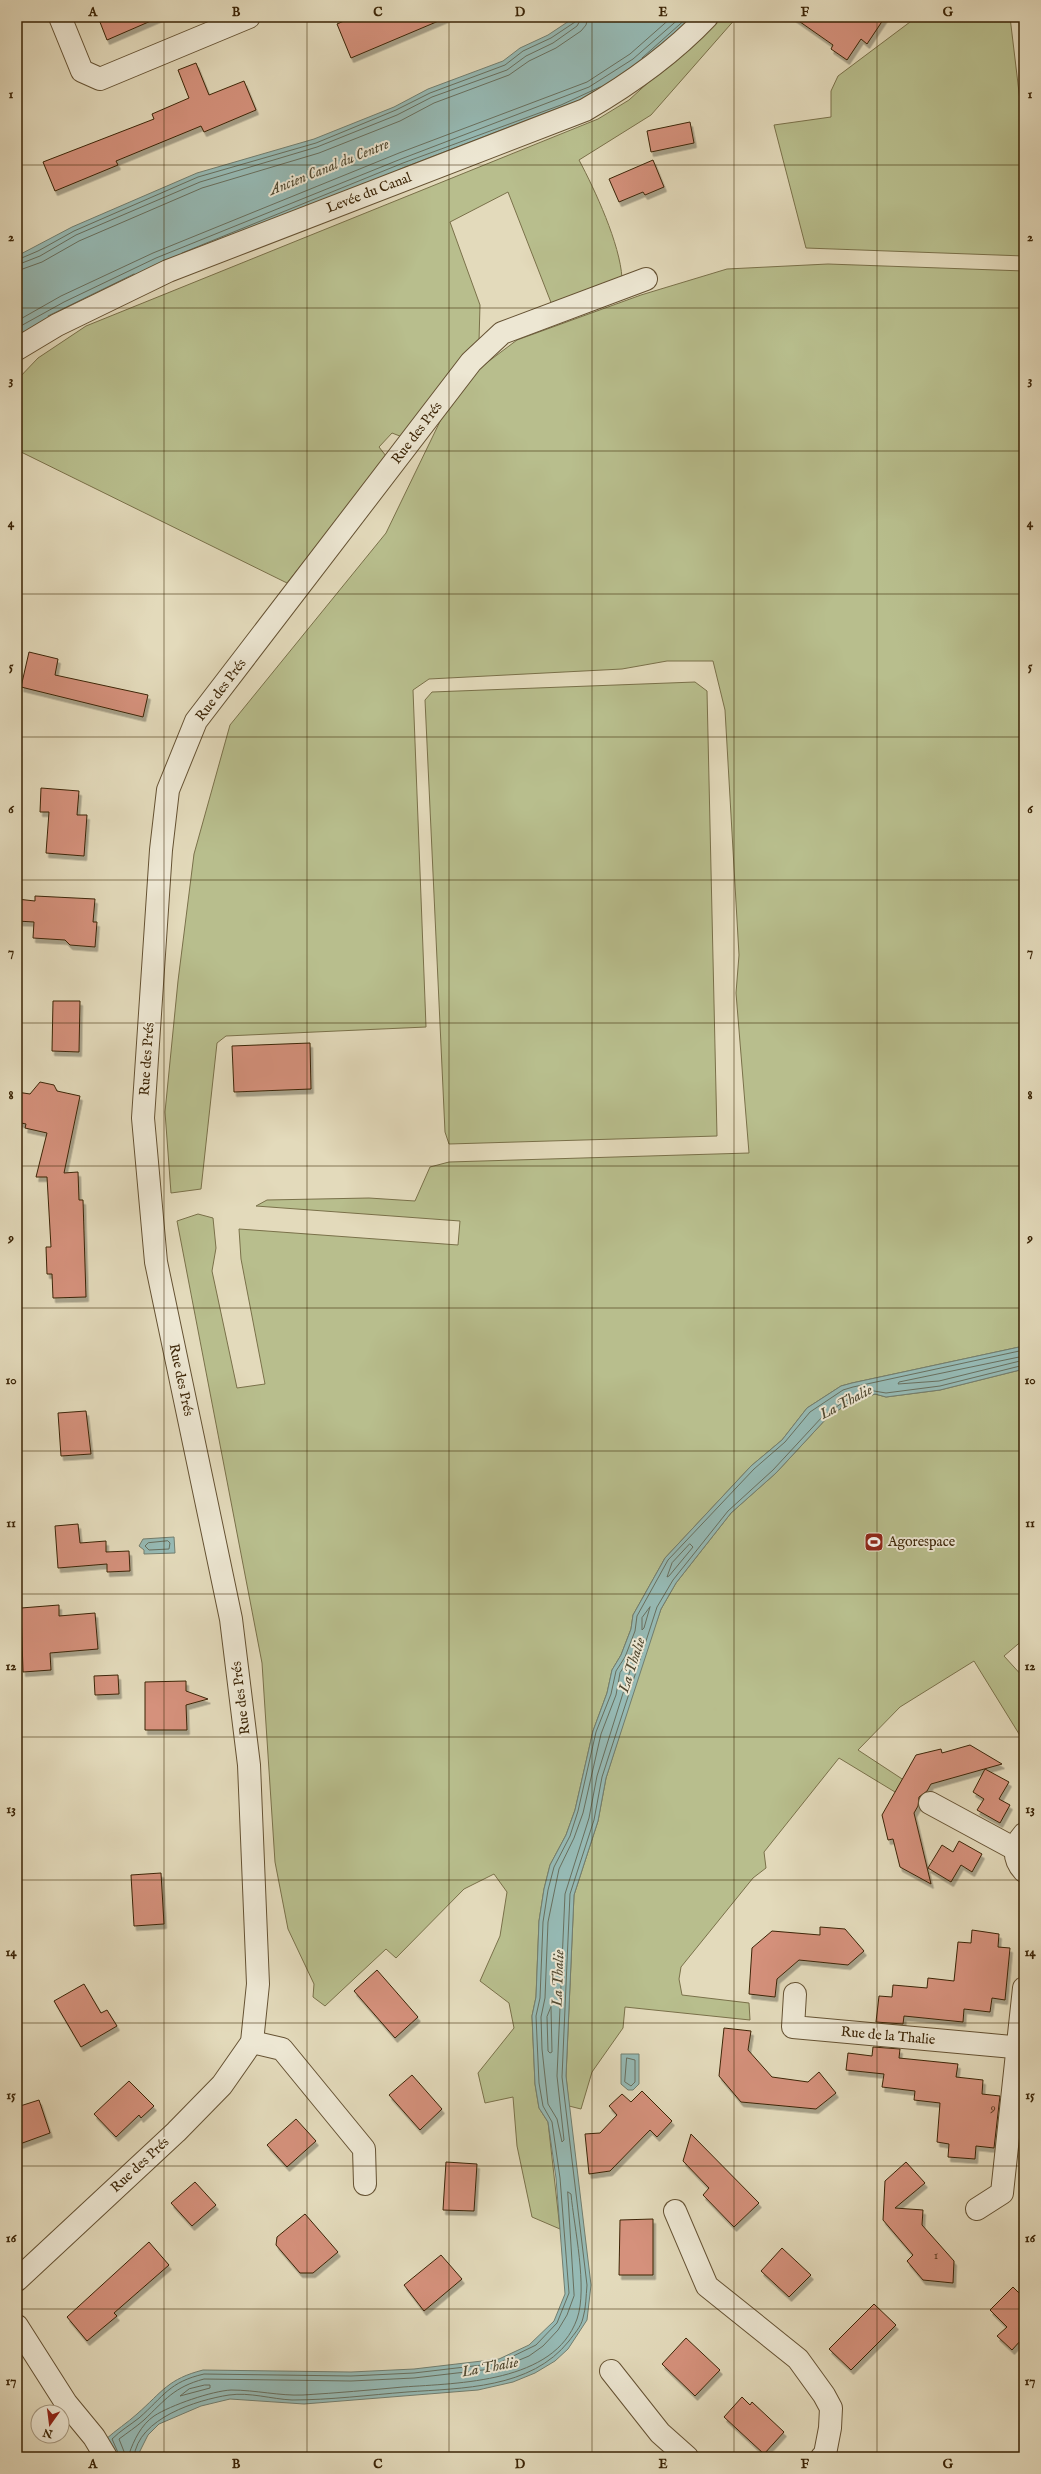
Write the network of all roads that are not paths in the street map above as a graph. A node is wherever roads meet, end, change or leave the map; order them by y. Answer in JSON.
{"nodes":[{"id":1,"x":60,"y":17,"type":"edge"},
{"id":2,"x":249,"y":17,"type":"edge"},
{"id":3,"x":707,"y":17,"type":"edge"},
{"id":4,"x":646,"y":279,"type":"dead end"},
{"id":5,"x":17,"y":349,"type":"edge"},
{"id":6,"x":930,"y":1804,"type":"dead end"},
{"id":7,"x":1020,"y":1842,"type":"edge"},
{"id":8,"x":1024,"y":1871,"type":"edge"},
{"id":9,"x":1024,"y":1988,"type":"edge"},
{"id":10,"x":795,"y":1994,"type":"dead end"},
{"id":11,"x":252,"y":2042,"type":"junction"},
{"id":12,"x":1020,"y":2047,"type":"edge"},
{"id":13,"x":365,"y":2184,"type":"dead end"},
{"id":14,"x":977,"y":2210,"type":"dead end"},
{"id":15,"x":675,"y":2211,"type":"dead end"},
{"id":16,"x":17,"y":2280,"type":"edge"},
{"id":17,"x":17,"y":2326,"type":"edge"},
{"id":18,"x":611,"y":2371,"type":"dead end"},
{"id":19,"x":825,"y":2456,"type":"edge"},
{"id":20,"x":106,"y":2457,"type":"edge"},
{"id":21,"x":687,"y":2457,"type":"edge"}],
"edges":[{"from":1,"to":2,"type":"street"},
{"from":3,"to":5,"type":"street","name":"Levée du Canal"},
{"from":4,"to":11,"type":"street","name":"Rue des Prés"},
{"from":6,"to":7,"type":"street"},
{"from":7,"to":8,"type":"street"},
{"from":9,"to":12,"type":"street"},
{"from":10,"to":12,"type":"street","name":"Rue de la Thalie"},
{"from":11,"to":13,"type":"street"},
{"from":11,"to":16,"type":"street","name":"Rue des Prés"},
{"from":12,"to":14,"type":"street"},
{"from":15,"to":19,"type":"street"},
{"from":17,"to":20,"type":"street"},
{"from":18,"to":21,"type":"street"}]}
